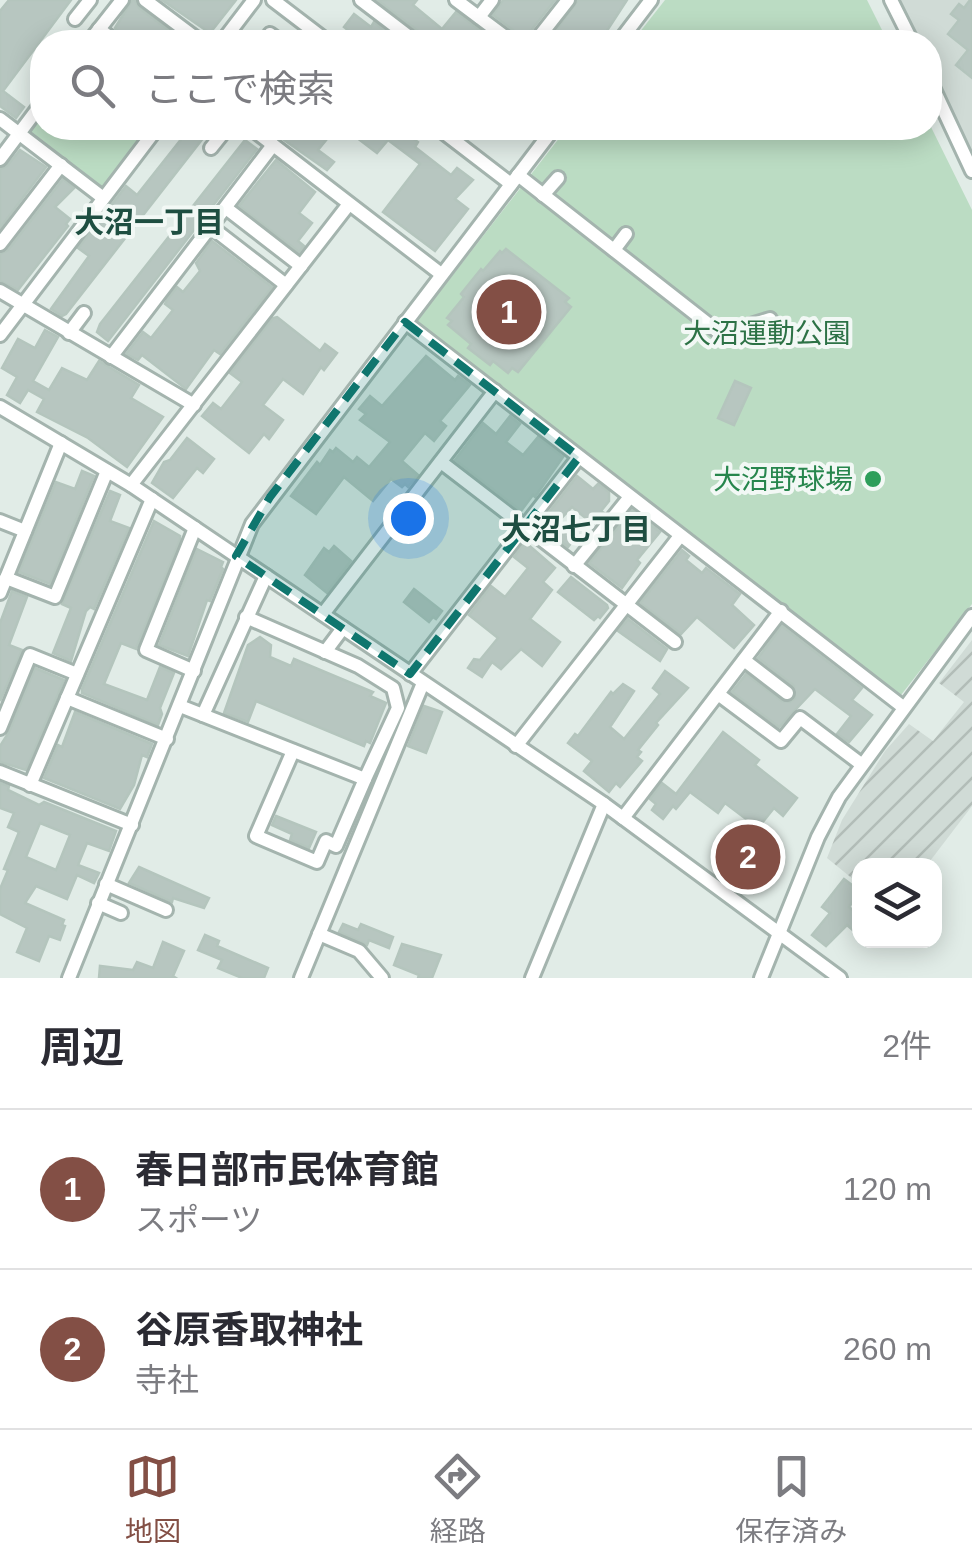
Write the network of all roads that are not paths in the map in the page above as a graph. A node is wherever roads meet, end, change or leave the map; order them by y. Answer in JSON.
{"nodes":[{"id":1,"x":90,"y":0,"type":"edge"},
{"id":2,"x":122,"y":0,"type":"edge"},
{"id":3,"x":145,"y":0,"type":"edge"},
{"id":4,"x":254,"y":0,"type":"edge"},
{"id":5,"x":273,"y":0,"type":"edge"},
{"id":6,"x":361,"y":0,"type":"edge"},
{"id":7,"x":456,"y":0,"type":"edge"},
{"id":8,"x":492,"y":0,"type":"edge"},
{"id":9,"x":568,"y":0,"type":"edge"},
{"id":10,"x":652,"y":0,"type":"edge"},
{"id":11,"x":892,"y":0,"type":"edge"},
{"id":12,"x":479,"y":17,"type":"junction"},
{"id":13,"x":75,"y":20,"type":"dead end"},
{"id":14,"x":99,"y":29,"type":"edge"},
{"id":15,"x":185,"y":30,"type":"edge"},
{"id":16,"x":231,"y":30,"type":"edge"},
{"id":17,"x":310,"y":30,"type":"edge"},
{"id":18,"x":400,"y":30,"type":"edge"},
{"id":19,"x":496,"y":30,"type":"edge"},
{"id":20,"x":544,"y":30,"type":"edge"},
{"id":21,"x":628,"y":30,"type":"edge"},
{"id":22,"x":906,"y":30,"type":"edge"},
{"id":23,"x":942,"y":106,"type":"edge"},
{"id":24,"x":0,"y":119,"type":"edge"},
{"id":25,"x":30,"y":119,"type":"edge"},
{"id":26,"x":19,"y":134,"type":"junction"},
{"id":27,"x":147,"y":140,"type":"edge"},
{"id":28,"x":217,"y":140,"type":"edge"},
{"id":29,"x":267,"y":140,"type":"edge"},
{"id":30,"x":456,"y":140,"type":"edge"},
{"id":31,"x":545,"y":140,"type":"edge"},
{"id":32,"x":274,"y":145,"type":"junction"},
{"id":33,"x":211,"y":148,"type":"dead end"},
{"id":34,"x":0,"y":158,"type":"edge"},
{"id":35,"x":61,"y":166,"type":"junction"},
{"id":36,"x":972,"y":170,"type":"edge"},
{"id":37,"x":558,"y":178,"type":"dead end"},
{"id":38,"x":515,"y":179,"type":"junction"},
{"id":39,"x":543,"y":195,"type":"junction"},
{"id":40,"x":102,"y":197,"type":"junction"},
{"id":41,"x":349,"y":204,"type":"junction"},
{"id":42,"x":226,"y":208,"type":"junction"},
{"id":43,"x":210,"y":228,"type":"junction"},
{"id":44,"x":626,"y":234,"type":"dead end"},
{"id":45,"x":0,"y":244,"type":"edge"},
{"id":46,"x":614,"y":250,"type":"junction"},
{"id":47,"x":301,"y":266,"type":"junction"},
{"id":48,"x":441,"y":274,"type":"junction"},
{"id":49,"x":286,"y":285,"type":"junction"},
{"id":50,"x":0,"y":291,"type":"edge"},
{"id":51,"x":23,"y":305,"type":"junction"},
{"id":52,"x":84,"y":313,"type":"dead end"},
{"id":53,"x":770,"y":319,"type":"dead end"},
{"id":54,"x":405,"y":322,"type":"junction"},
{"id":55,"x":69,"y":332,"type":"junction"},
{"id":56,"x":0,"y":335,"type":"edge"},
{"id":57,"x":111,"y":357,"type":"junction"},
{"id":58,"x":495,"y":391,"type":"junction"},
{"id":59,"x":194,"y":405,"type":"junction"},
{"id":60,"x":0,"y":407,"type":"edge"},
{"id":61,"x":62,"y":443,"type":"junction"},
{"id":62,"x":579,"y":457,"type":"junction"},
{"id":63,"x":441,"y":462,"type":"junction"},
{"id":64,"x":107,"y":470,"type":"junction"},
{"id":65,"x":131,"y":485,"type":"junction"},
{"id":66,"x":630,"y":498,"type":"junction"},
{"id":67,"x":152,"y":499,"type":"junction"},
{"id":68,"x":0,"y":521,"type":"edge"},
{"id":69,"x":522,"y":527,"type":"junction"},
{"id":70,"x":195,"y":528,"type":"junction"},
{"id":71,"x":26,"y":531,"type":"junction"},
{"id":72,"x":680,"y":536,"type":"junction"},
{"id":73,"x":236,"y":556,"type":"junction"},
{"id":74,"x":574,"y":566,"type":"junction"},
{"id":75,"x":266,"y":576,"type":"junction"},
{"id":76,"x":6,"y":578,"type":"junction"},
{"id":77,"x":0,"y":593,"type":"edge"},
{"id":78,"x":625,"y":606,"type":"junction"},
{"id":79,"x":781,"y":612,"type":"junction"},
{"id":80,"x":323,"y":614,"type":"junction"},
{"id":81,"x":972,"y":616,"type":"edge"},
{"id":82,"x":246,"y":617,"type":"junction"},
{"id":83,"x":342,"y":628,"type":"junction"},
{"id":84,"x":675,"y":642,"type":"dead end"},
{"id":85,"x":325,"y":652,"type":"junction"},
{"id":86,"x":744,"y":660,"type":"junction"},
{"id":87,"x":396,"y":665,"type":"junction"},
{"id":88,"x":194,"y":671,"type":"junction"},
{"id":89,"x":77,"y":674,"type":"junction"},
{"id":90,"x":410,"y":674,"type":"junction"},
{"id":91,"x":384,"y":682,"type":"junction"},
{"id":92,"x":422,"y":683,"type":"junction"},
{"id":93,"x":787,"y":693,"type":"dead end"},
{"id":94,"x":718,"y":694,"type":"junction"},
{"id":95,"x":66,"y":698,"type":"junction"},
{"id":96,"x":180,"y":706,"type":"junction"},
{"id":97,"x":903,"y":706,"type":"junction"},
{"id":98,"x":203,"y":715,"type":"junction"},
{"id":99,"x":0,"y":728,"type":"edge"},
{"id":100,"x":166,"y":739,"type":"junction"},
{"id":101,"x":516,"y":746,"type":"junction"},
{"id":102,"x":294,"y":751,"type":"junction"},
{"id":103,"x":861,"y":764,"type":"junction"},
{"id":104,"x":0,"y":772,"type":"edge"},
{"id":105,"x":365,"y":779,"type":"junction"},
{"id":106,"x":30,"y":785,"type":"junction"},
{"id":107,"x":604,"y":804,"type":"junction"},
{"id":108,"x":623,"y":818,"type":"junction"},
{"id":109,"x":132,"y":824,"type":"junction"},
{"id":110,"x":106,"y":884,"type":"junction"},
{"id":111,"x":98,"y":903,"type":"junction"},
{"id":112,"x":166,"y":910,"type":"dead end"},
{"id":113,"x":122,"y":913,"type":"dead end"},
{"id":114,"x":319,"y":934,"type":"junction"},
{"id":115,"x":779,"y":934,"type":"junction"},
{"id":116,"x":68,"y":978,"type":"edge"},
{"id":117,"x":301,"y":978,"type":"edge"},
{"id":118,"x":382,"y":978,"type":"edge"},
{"id":119,"x":532,"y":978,"type":"edge"},
{"id":120,"x":761,"y":978,"type":"edge"},
{"id":121,"x":840,"y":978,"type":"edge"}],
"edges":[{"from":1,"to":13,"type":"street"},
{"from":2,"to":14,"type":"street"},
{"from":3,"to":15,"type":"street"},
{"from":4,"to":16,"type":"street"},
{"from":5,"to":17,"type":"street"},
{"from":6,"to":18,"type":"street"},
{"from":7,"to":12,"type":"street"},
{"from":8,"to":12,"type":"street"},
{"from":9,"to":20,"type":"street"},
{"from":10,"to":21,"type":"street"},
{"from":11,"to":22,"type":"street"},
{"from":12,"to":19,"type":"street"},
{"from":23,"to":36,"type":"street"},
{"from":24,"to":26,"type":"street"},
{"from":25,"to":26,"type":"street"},
{"from":26,"to":34,"type":"street"},
{"from":26,"to":35,"type":"street"},
{"from":27,"to":40,"type":"street"},
{"from":28,"to":33,"type":"street"},
{"from":29,"to":32,"type":"street"},
{"from":30,"to":38,"type":"street"},
{"from":31,"to":38,"type":"street"},
{"from":32,"to":41,"type":"street"},
{"from":32,"to":42,"type":"street"},
{"from":35,"to":40,"type":"street"},
{"from":35,"to":45,"type":"street"},
{"from":37,"to":39,"type":"street"},
{"from":38,"to":39,"type":"street"},
{"from":38,"to":48,"type":"street"},
{"from":39,"to":46,"type":"street"},
{"from":40,"to":51,"type":"street"},
{"from":41,"to":47,"type":"street"},
{"from":41,"to":48,"type":"street"},
{"from":42,"to":43,"type":"street"},
{"from":42,"to":47,"type":"street"},
{"from":43,"to":49,"type":"street"},
{"from":43,"to":57,"type":"street"},
{"from":44,"to":46,"type":"street"},
{"from":46,"to":53,"type":"street"},
{"from":47,"to":49,"type":"street"},
{"from":48,"to":54,"type":"street"},
{"from":49,"to":59,"type":"street"},
{"from":50,"to":51,"type":"street"},
{"from":51,"to":55,"type":"street"},
{"from":51,"to":56,"type":"street"},
{"from":52,"to":55,"type":"street"},
{"from":54,"to":58,"type":"street"},
{"from":54,"to":73,"type":"street"},
{"from":55,"to":57,"type":"street"},
{"from":57,"to":59,"type":"street"},
{"from":58,"to":62,"type":"street"},
{"from":58,"to":63,"type":"street"},
{"from":59,"to":65,"type":"street"},
{"from":60,"to":61,"type":"street"},
{"from":61,"to":64,"type":"street"},
{"from":61,"to":71,"type":"street"},
{"from":62,"to":66,"type":"street"},
{"from":62,"to":69,"type":"street"},
{"from":63,"to":69,"type":"street"},
{"from":63,"to":80,"type":"street"},
{"from":64,"to":65,"type":"street"},
{"from":64,"to":76,"type":"street"},
{"from":65,"to":67,"type":"street"},
{"from":66,"to":72,"type":"street"},
{"from":66,"to":74,"type":"street"},
{"from":67,"to":70,"type":"street"},
{"from":67,"to":89,"type":"street"},
{"from":68,"to":71,"type":"street"},
{"from":69,"to":74,"type":"street"},
{"from":69,"to":90,"type":"street"},
{"from":70,"to":73,"type":"street"},
{"from":70,"to":88,"type":"street"},
{"from":71,"to":76,"type":"street"},
{"from":72,"to":78,"type":"street"},
{"from":72,"to":79,"type":"street"},
{"from":73,"to":75,"type":"street"},
{"from":73,"to":88,"type":"street"},
{"from":74,"to":78,"type":"street"},
{"from":75,"to":80,"type":"street"},
{"from":75,"to":82,"type":"street"},
{"from":76,"to":77,"type":"street"},
{"from":78,"to":84,"type":"street"},
{"from":78,"to":101,"type":"street"},
{"from":79,"to":86,"type":"street"},
{"from":79,"to":97,"type":"street"},
{"from":80,"to":83,"type":"street"},
{"from":81,"to":97,"type":"street"},
{"from":82,"to":85,"type":"street"},
{"from":82,"to":98,"type":"street"},
{"from":83,"to":85,"type":"street"},
{"from":83,"to":87,"type":"street"},
{"from":85,"to":91,"type":"street"},
{"from":86,"to":93,"type":"street"},
{"from":86,"to":94,"type":"street"},
{"from":87,"to":90,"type":"street"},
{"from":87,"to":91,"type":"street"},
{"from":88,"to":96,"type":"street"},
{"from":89,"to":95,"type":"street"},
{"from":89,"to":99,"type":"street"},
{"from":90,"to":92,"type":"street"},
{"from":91,"to":105,"type":"street"},
{"from":92,"to":101,"type":"street"},
{"from":92,"to":114,"type":"street"},
{"from":94,"to":103,"type":"street"},
{"from":94,"to":108,"type":"street"},
{"from":95,"to":100,"type":"street"},
{"from":95,"to":106,"type":"street"},
{"from":96,"to":98,"type":"street"},
{"from":96,"to":100,"type":"street"},
{"from":97,"to":103,"type":"street"},
{"from":98,"to":102,"type":"street"},
{"from":100,"to":109,"type":"street"},
{"from":101,"to":107,"type":"street"},
{"from":102,"to":105,"type":"street"},
{"from":102,"to":105,"type":"street"},
{"from":103,"to":115,"type":"street"},
{"from":104,"to":106,"type":"street"},
{"from":106,"to":109,"type":"street"},
{"from":107,"to":108,"type":"street"},
{"from":107,"to":119,"type":"street"},
{"from":108,"to":115,"type":"street"},
{"from":109,"to":110,"type":"street"},
{"from":110,"to":111,"type":"street"},
{"from":110,"to":112,"type":"street"},
{"from":111,"to":113,"type":"street"},
{"from":111,"to":116,"type":"street"},
{"from":114,"to":117,"type":"street"},
{"from":114,"to":118,"type":"street"},
{"from":115,"to":120,"type":"street"},
{"from":115,"to":121,"type":"street"}]}
